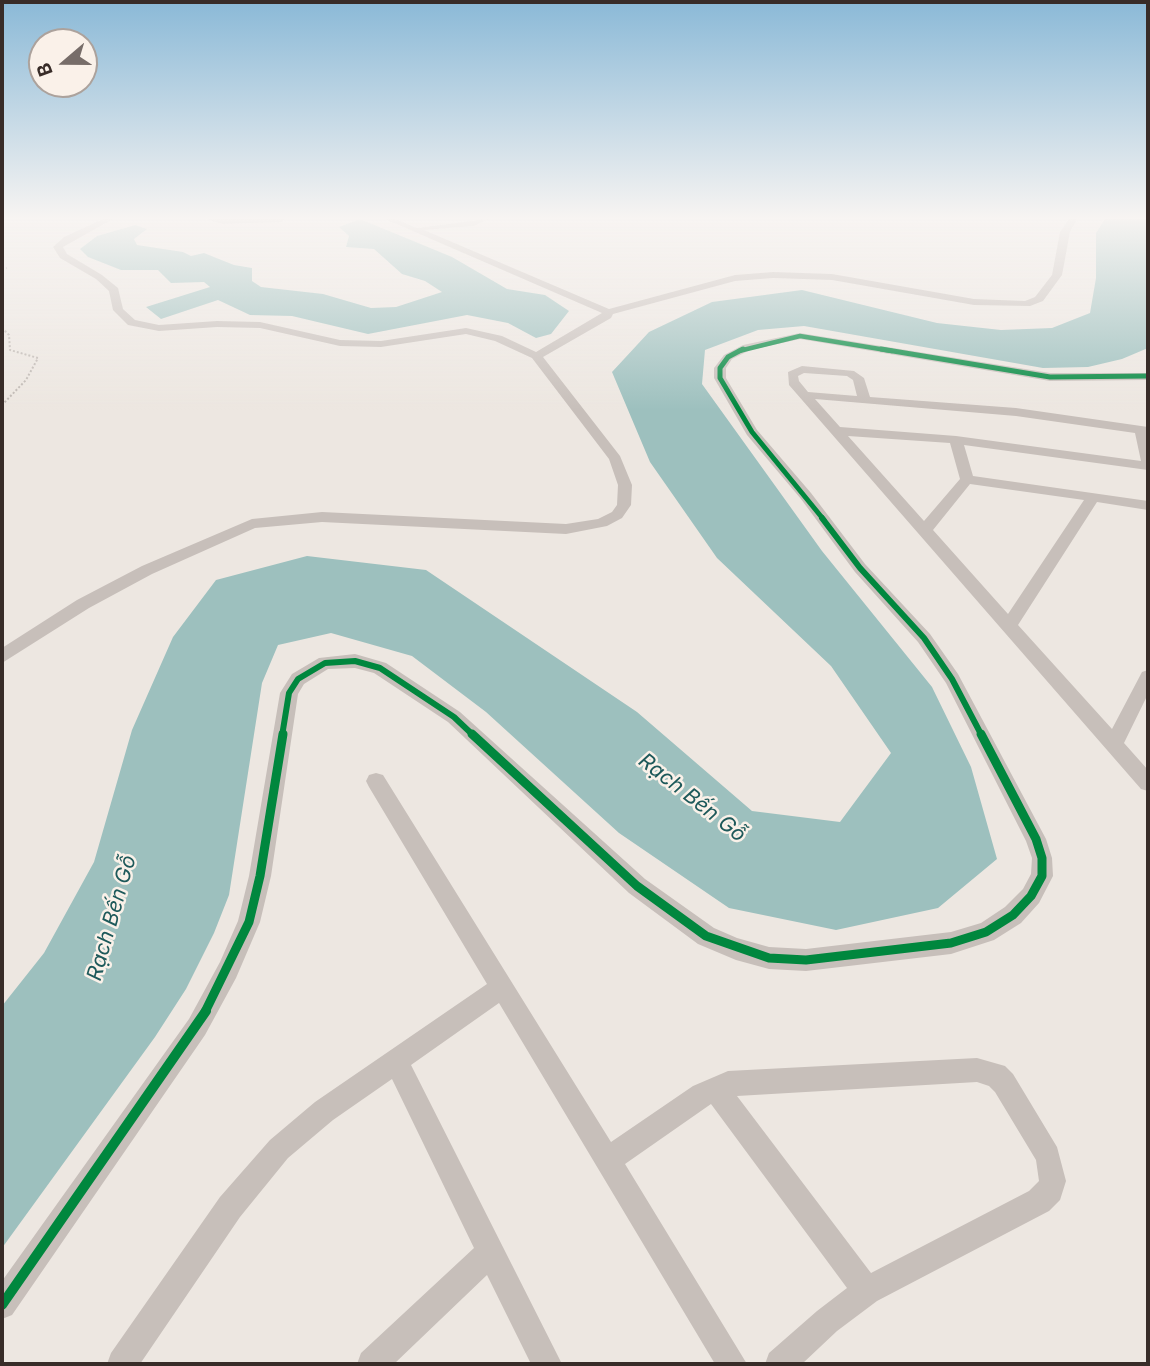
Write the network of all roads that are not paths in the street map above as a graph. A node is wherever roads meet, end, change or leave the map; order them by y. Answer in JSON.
{"nodes":[{"id":1,"x":106,"y":283,"type":"edge"},
{"id":2,"x":539,"y":283,"type":"edge"},
{"id":3,"x":717,"y":283,"type":"edge"},
{"id":4,"x":865,"y":283,"type":"edge"},
{"id":5,"x":1051,"y":283,"type":"edge"},
{"id":6,"x":608,"y":312,"type":"junction"},
{"id":7,"x":536,"y":356,"type":"junction"},
{"id":8,"x":1148,"y":376,"type":"edge"},
{"id":9,"x":805,"y":396,"type":"junction"},
{"id":10,"x":864,"y":398,"type":"junction"},
{"id":11,"x":1144,"y":430,"type":"edge"},
{"id":12,"x":836,"y":431,"type":"junction"},
{"id":13,"x":956,"y":440,"type":"junction"},
{"id":14,"x":1148,"y":464,"type":"edge"},
{"id":15,"x":967,"y":479,"type":"junction"},
{"id":16,"x":1094,"y":496,"type":"junction"},
{"id":17,"x":1148,"y":505,"type":"edge"},
{"id":18,"x":925,"y":531,"type":"junction"},
{"id":19,"x":1009,"y":625,"type":"junction"},
{"id":20,"x":2,"y":656,"type":"edge"},
{"id":21,"x":1148,"y":677,"type":"edge"},
{"id":22,"x":1114,"y":744,"type":"junction"},
{"id":23,"x":376,"y":781,"type":"dead end"},
{"id":24,"x":1148,"y":783,"type":"edge"},
{"id":25,"x":502,"y":986,"type":"junction"},
{"id":26,"x":396,"y":1061,"type":"junction"},
{"id":27,"x":715,"y":1087,"type":"junction"},
{"id":28,"x":608,"y":1160,"type":"junction"},
{"id":29,"x":491,"y":1252,"type":"junction"},
{"id":30,"x":867,"y":1291,"type":"junction"},
{"id":31,"x":2,"y":1305,"type":"edge"},
{"id":32,"x":122,"y":1364,"type":"edge"},
{"id":33,"x":373,"y":1364,"type":"edge"},
{"id":34,"x":547,"y":1364,"type":"edge"},
{"id":35,"x":732,"y":1364,"type":"edge"},
{"id":36,"x":780,"y":1364,"type":"edge"}],
"edges":[{"from":1,"to":7,"type":"street"},
{"from":2,"to":6,"type":"street"},
{"from":3,"to":6,"type":"street"},
{"from":4,"to":5,"type":"street"},
{"from":6,"to":7,"type":"street"},
{"from":7,"to":20,"type":"street"},
{"from":8,"to":31,"type":"street"},
{"from":9,"to":10,"type":"street"},
{"from":9,"to":10,"type":"street"},
{"from":9,"to":12,"type":"street"},
{"from":10,"to":11,"type":"street"},
{"from":11,"to":14,"type":"street"},
{"from":12,"to":13,"type":"street"},
{"from":12,"to":18,"type":"street"},
{"from":13,"to":14,"type":"street"},
{"from":13,"to":15,"type":"street"},
{"from":15,"to":16,"type":"street"},
{"from":15,"to":18,"type":"street"},
{"from":16,"to":17,"type":"street"},
{"from":16,"to":19,"type":"street"},
{"from":18,"to":19,"type":"street"},
{"from":19,"to":22,"type":"street"},
{"from":21,"to":22,"type":"street"},
{"from":22,"to":24,"type":"street"},
{"from":23,"to":25,"type":"street"},
{"from":25,"to":26,"type":"street"},
{"from":25,"to":28,"type":"street"},
{"from":26,"to":29,"type":"street"},
{"from":26,"to":32,"type":"street"},
{"from":27,"to":28,"type":"street"},
{"from":27,"to":30,"type":"street"},
{"from":27,"to":30,"type":"street"},
{"from":28,"to":35,"type":"street"},
{"from":29,"to":33,"type":"street"},
{"from":29,"to":34,"type":"street"},
{"from":30,"to":36,"type":"street"}]}
